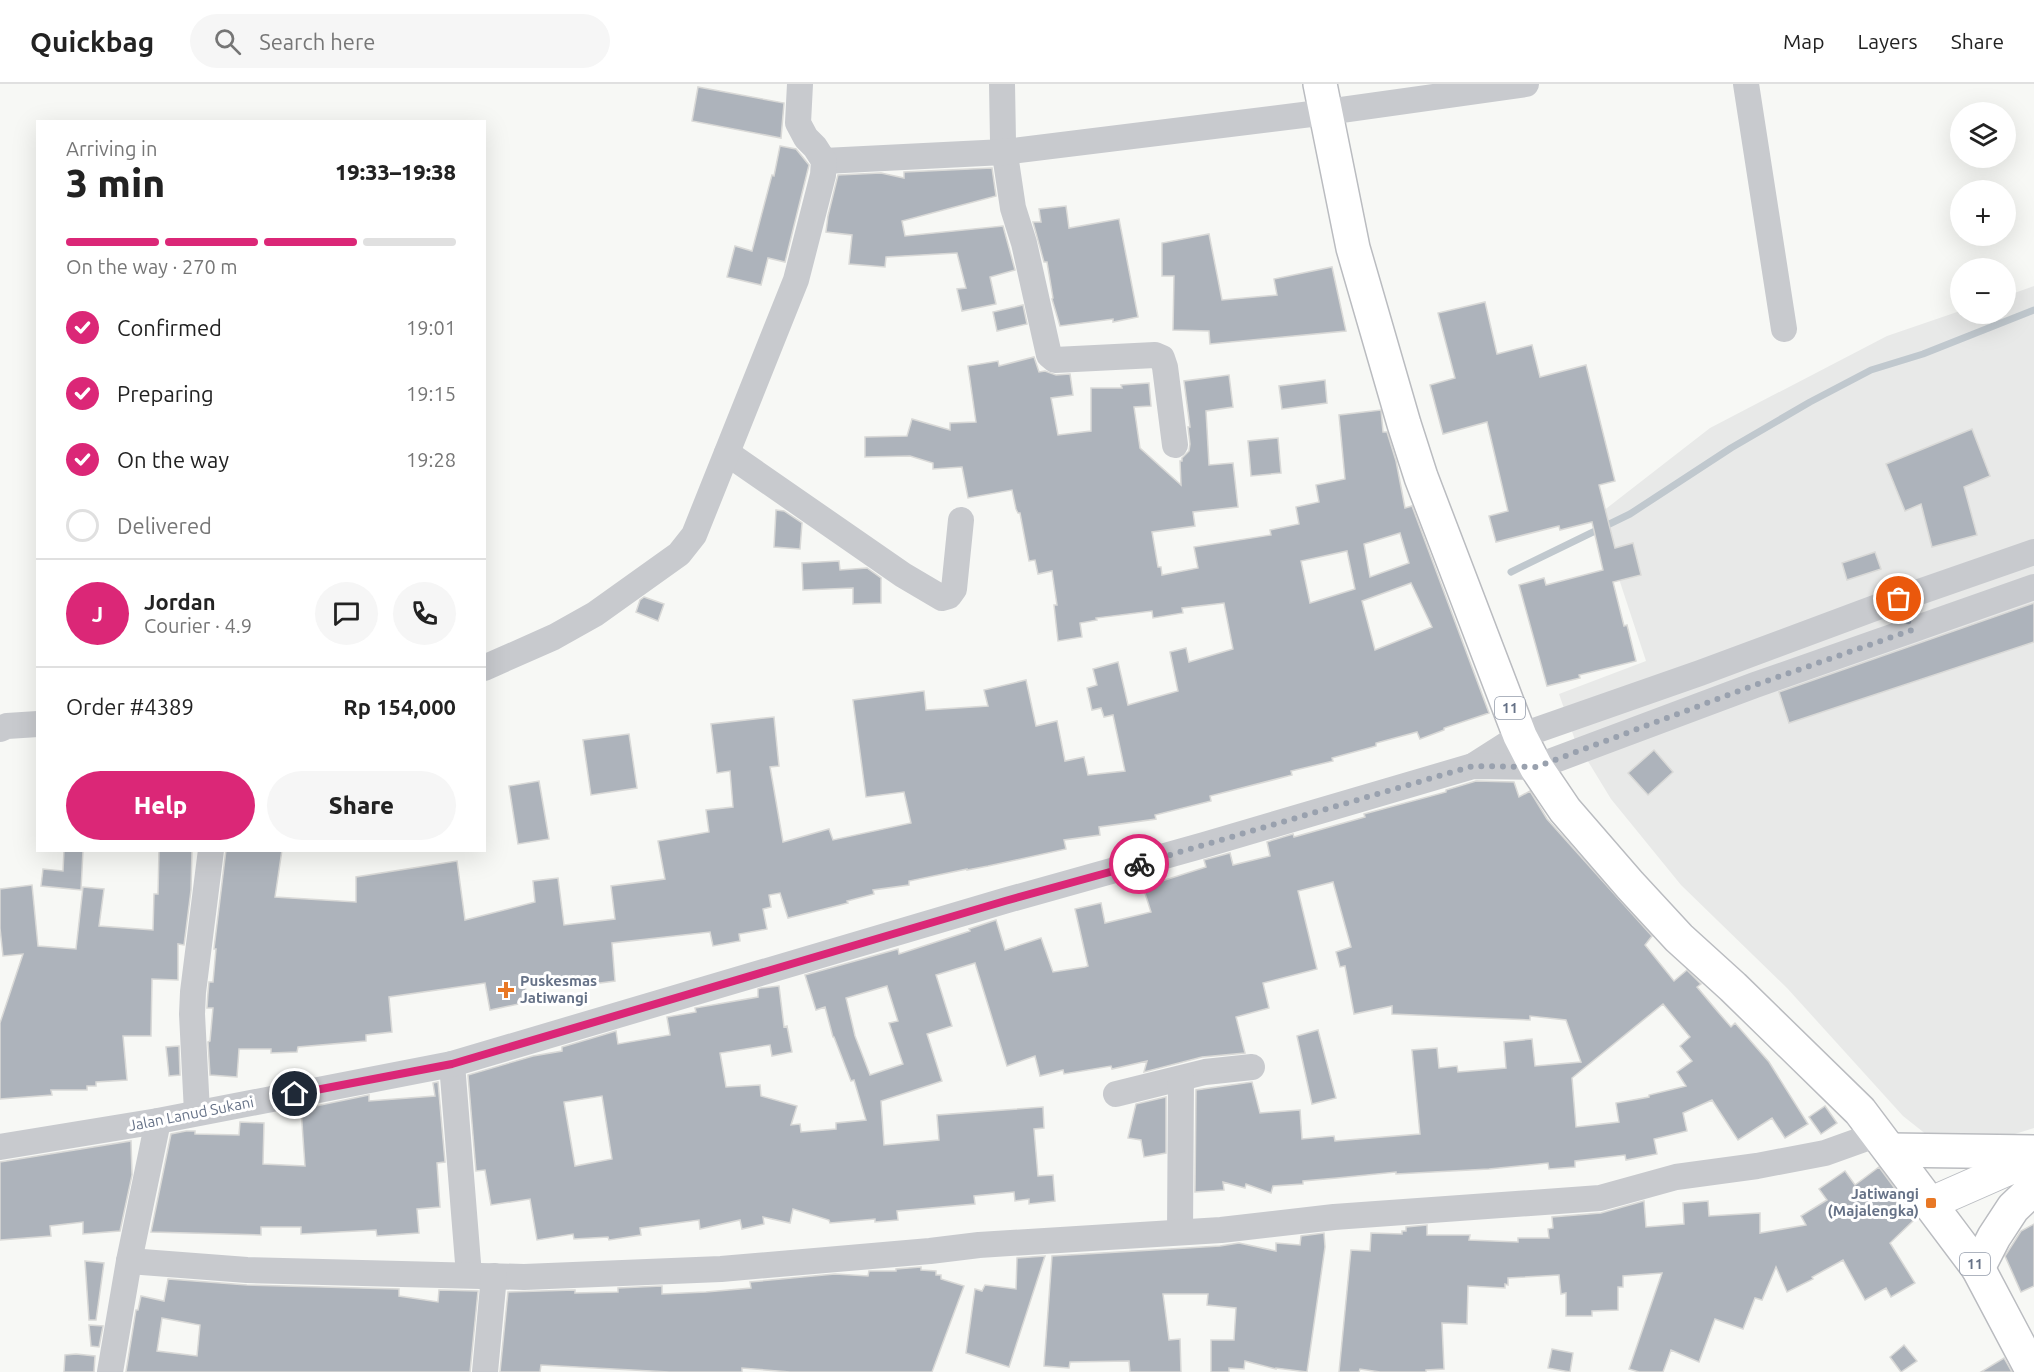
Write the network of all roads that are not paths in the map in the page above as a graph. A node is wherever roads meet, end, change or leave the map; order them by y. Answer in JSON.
{"nodes":[{"id":1,"x":801,"y":84,"type":"edge"},
{"id":2,"x":1002,"y":84,"type":"edge"},
{"id":3,"x":1526,"y":84,"type":"edge"},
{"id":4,"x":1746,"y":84,"type":"edge"},
{"id":5,"x":1324,"y":98,"type":"edge"},
{"id":6,"x":1004,"y":152,"type":"junction"},
{"id":7,"x":824,"y":161,"type":"junction"},
{"id":8,"x":1784,"y":329,"type":"dead end"},
{"id":9,"x":1175,"y":445,"type":"dead end"},
{"id":10,"x":727,"y":453,"type":"junction"},
{"id":11,"x":961,"y":520,"type":"dead end"},
{"id":12,"x":2034,"y":552,"type":"edge"},
{"id":13,"x":2034,"y":587,"type":"edge"},
{"id":14,"x":1899,"y":599,"type":"junction"},
{"id":15,"x":1912,"y":630,"type":"junction"},
{"id":16,"x":486,"y":667,"type":"edge"},
{"id":17,"x":36,"y":724,"type":"edge"},
{"id":18,"x":0,"y":729,"type":"edge"},
{"id":19,"x":1520,"y":736,"type":"junction"},
{"id":20,"x":1473,"y":766,"type":"junction"},
{"id":21,"x":1536,"y":767,"type":"junction"},
{"id":22,"x":211,"y":852,"type":"edge"},
{"id":23,"x":452,"y":1064,"type":"junction"},
{"id":24,"x":1252,"y":1067,"type":"dead end"},
{"id":25,"x":1181,"y":1079,"type":"junction"},
{"id":26,"x":1116,"y":1094,"type":"dead end"},
{"id":27,"x":197,"y":1112,"type":"junction"},
{"id":28,"x":158,"y":1121,"type":"junction"},
{"id":29,"x":1884,"y":1142,"type":"junction"},
{"id":30,"x":0,"y":1147,"type":"edge"},
{"id":31,"x":2034,"y":1152,"type":"edge"},
{"id":32,"x":2034,"y":1161,"type":"edge"},
{"id":33,"x":2034,"y":1188,"type":"edge"},
{"id":34,"x":1931,"y":1203,"type":"junction"},
{"id":35,"x":1180,"y":1232,"type":"junction"},
{"id":36,"x":129,"y":1261,"type":"junction"},
{"id":37,"x":1978,"y":1268,"type":"junction"},
{"id":38,"x":469,"y":1275,"type":"junction"},
{"id":39,"x":494,"y":1276,"type":"junction"},
{"id":40,"x":2031,"y":1368,"type":"edge"},
{"id":41,"x":111,"y":1372,"type":"edge"},
{"id":42,"x":485,"y":1372,"type":"edge"}],
"edges":[{"from":1,"to":7,"type":"street"},
{"from":2,"to":6,"type":"street"},
{"from":3,"to":5,"type":"street"},
{"from":4,"to":8,"type":"street"},
{"from":5,"to":6,"type":"street"},
{"from":5,"to":19,"type":"highway","number":"11"},
{"from":6,"to":7,"type":"street"},
{"from":6,"to":9,"type":"street"},
{"from":7,"to":10,"type":"street"},
{"from":10,"to":11,"type":"street"},
{"from":10,"to":16,"type":"street"},
{"from":12,"to":14,"type":"street"},
{"from":13,"to":15,"type":"street","name":"Jalan Lanud Sukani"},
{"from":14,"to":15,"type":"street"},
{"from":14,"to":19,"type":"street"},
{"from":15,"to":21,"type":"street","name":"Jalan Lanud Sukani"},
{"from":17,"to":18,"type":"street"},
{"from":19,"to":20,"type":"street"},
{"from":19,"to":21,"type":"highway","number":"11"},
{"from":20,"to":21,"type":"street","name":"Jalan Lanud Sukani"},
{"from":20,"to":23,"type":"street","name":"Jalan Lanud Sukani"},
{"from":21,"to":29,"type":"highway","number":"11"},
{"from":22,"to":27,"type":"street"},
{"from":23,"to":27,"type":"street","name":"Jalan Lanud Sukani"},
{"from":23,"to":38,"type":"street"},
{"from":24,"to":25,"type":"street"},
{"from":25,"to":26,"type":"street"},
{"from":25,"to":35,"type":"street"},
{"from":27,"to":28,"type":"street","name":"Jalan Lanud Sukani"},
{"from":28,"to":30,"type":"street","name":"Jalan Lanud Sukani"},
{"from":28,"to":36,"type":"street"},
{"from":29,"to":31,"type":"highway"},
{"from":29,"to":34,"type":"highway","number":"11"},
{"from":29,"to":35,"type":"street"},
{"from":32,"to":34,"type":"main road"},
{"from":33,"to":37,"type":"highway"},
{"from":34,"to":37,"type":"highway","number":"11"},
{"from":35,"to":39,"type":"street"},
{"from":36,"to":38,"type":"street"},
{"from":36,"to":41,"type":"street"},
{"from":37,"to":40,"type":"highway","number":"11"},
{"from":38,"to":39,"type":"street"},
{"from":39,"to":42,"type":"street"}]}
